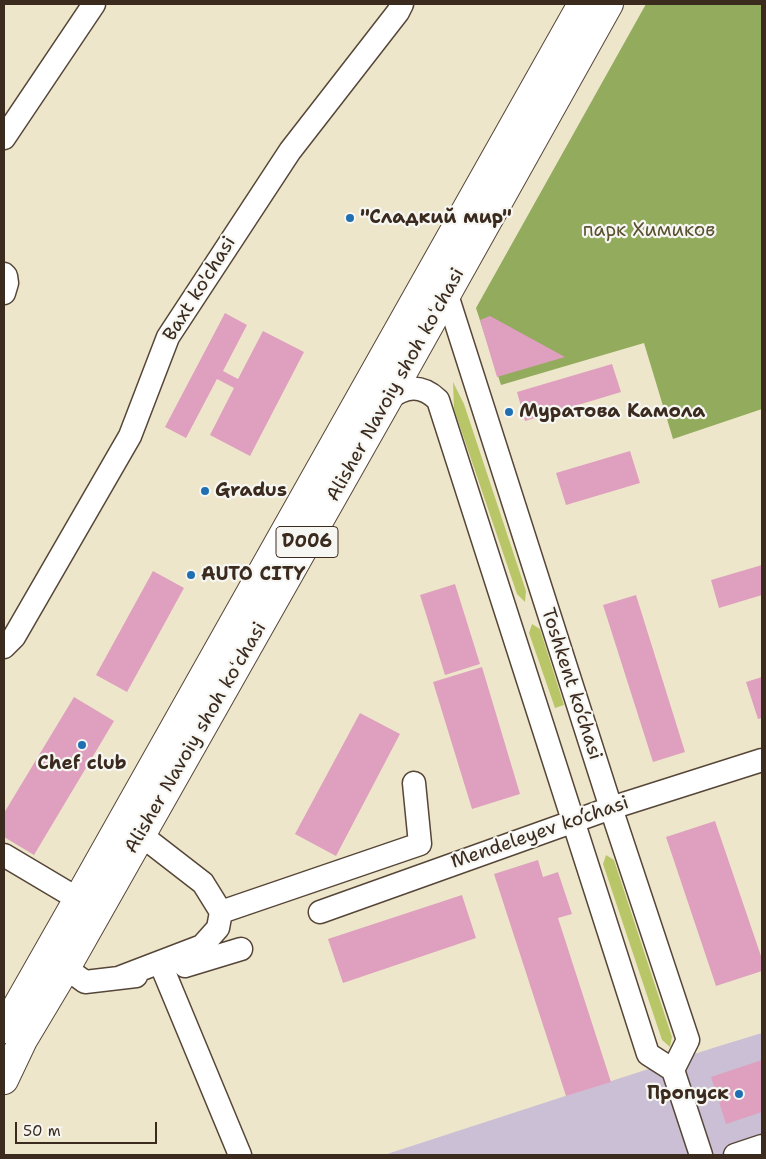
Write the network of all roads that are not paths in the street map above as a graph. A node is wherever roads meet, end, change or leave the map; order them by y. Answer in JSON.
{"nodes":[{"id":1,"x":94,"y":4,"type":"edge"},
{"id":2,"x":402,"y":4,"type":"edge"},
{"id":3,"x":582,"y":4,"type":"edge"},
{"id":4,"x":609,"y":4,"type":"edge"},
{"id":5,"x":4,"y":138,"type":"edge"},
{"id":6,"x":4,"y":274,"type":"edge"},
{"id":7,"x":4,"y":293,"type":"edge"},
{"id":8,"x":447,"y":295,"type":"junction"},
{"id":9,"x":388,"y":399,"type":"junction"},
{"id":10,"x":4,"y":647,"type":"edge"},
{"id":11,"x":762,"y":760,"type":"edge"},
{"id":12,"x":414,"y":783,"type":"dead end"},
{"id":13,"x":611,"y":808,"type":"junction"},
{"id":14,"x":573,"y":821,"type":"junction"},
{"id":15,"x":141,"y":835,"type":"junction"},
{"id":16,"x":4,"y":855,"type":"edge"},
{"id":17,"x":78,"y":899,"type":"junction"},
{"id":18,"x":221,"y":912,"type":"junction"},
{"id":19,"x":320,"y":912,"type":"dead end"},
{"id":20,"x":241,"y":948,"type":"dead end"},
{"id":21,"x":66,"y":968,"type":"junction"},
{"id":22,"x":164,"y":972,"type":"junction"},
{"id":23,"x":121,"y":978,"type":"junction"},
{"id":24,"x":4,"y":1029,"type":"edge"},
{"id":25,"x":673,"y":1070,"type":"junction"},
{"id":26,"x":4,"y":1080,"type":"edge"},
{"id":27,"x":762,"y":1146,"type":"edge"},
{"id":28,"x":240,"y":1155,"type":"edge"},
{"id":29,"x":702,"y":1155,"type":"edge"},
{"id":30,"x":735,"y":1155,"type":"edge"}],
"edges":[{"from":1,"to":5,"type":"street"},
{"from":2,"to":10,"type":"street","name":"Baxt ko'chasi"},
{"from":3,"to":17,"type":"main road","name":"Alisher Navoiy shoh koʻchasi","number":"D006"},
{"from":4,"to":8,"type":"main road","name":"Alisher Navoiy shoh koʻchasi","number":"D006"},
{"from":6,"to":7,"type":"street"},
{"from":8,"to":9,"type":"main road","name":"Alisher Navoiy shoh koʻchasi","number":"D006"},
{"from":8,"to":13,"type":"street","name":"Toshkent ko‘chasi"},
{"from":9,"to":14,"type":"street"},
{"from":9,"to":15,"type":"main road","name":"Alisher Navoiy shoh koʻchasi","number":"D006"},
{"from":11,"to":13,"type":"street","name":"Mendeleyev ko‘chasi"},
{"from":12,"to":18,"type":"street"},
{"from":13,"to":14,"type":"street","name":"Mendeleyev ko‘chasi"},
{"from":13,"to":25,"type":"street","name":"Toshkent ko‘chasi"},
{"from":14,"to":19,"type":"street","name":"Mendeleyev ko‘chasi"},
{"from":14,"to":25,"type":"street"},
{"from":15,"to":18,"type":"street"},
{"from":15,"to":21,"type":"main road","name":"Alisher Navoiy shoh koʻchasi","number":"D006"},
{"from":16,"to":17,"type":"street"},
{"from":17,"to":24,"type":"main road","name":"Alisher Navoiy shoh koʻchasi","number":"D006"},
{"from":18,"to":23,"type":"street"},
{"from":20,"to":22,"type":"street"},
{"from":21,"to":23,"type":"street"},
{"from":21,"to":26,"type":"main road","name":"Alisher Navoiy shoh koʻchasi","number":"D006"},
{"from":22,"to":23,"type":"street"},
{"from":22,"to":28,"type":"street"},
{"from":25,"to":29,"type":"street"},
{"from":27,"to":30,"type":"street"}]}
